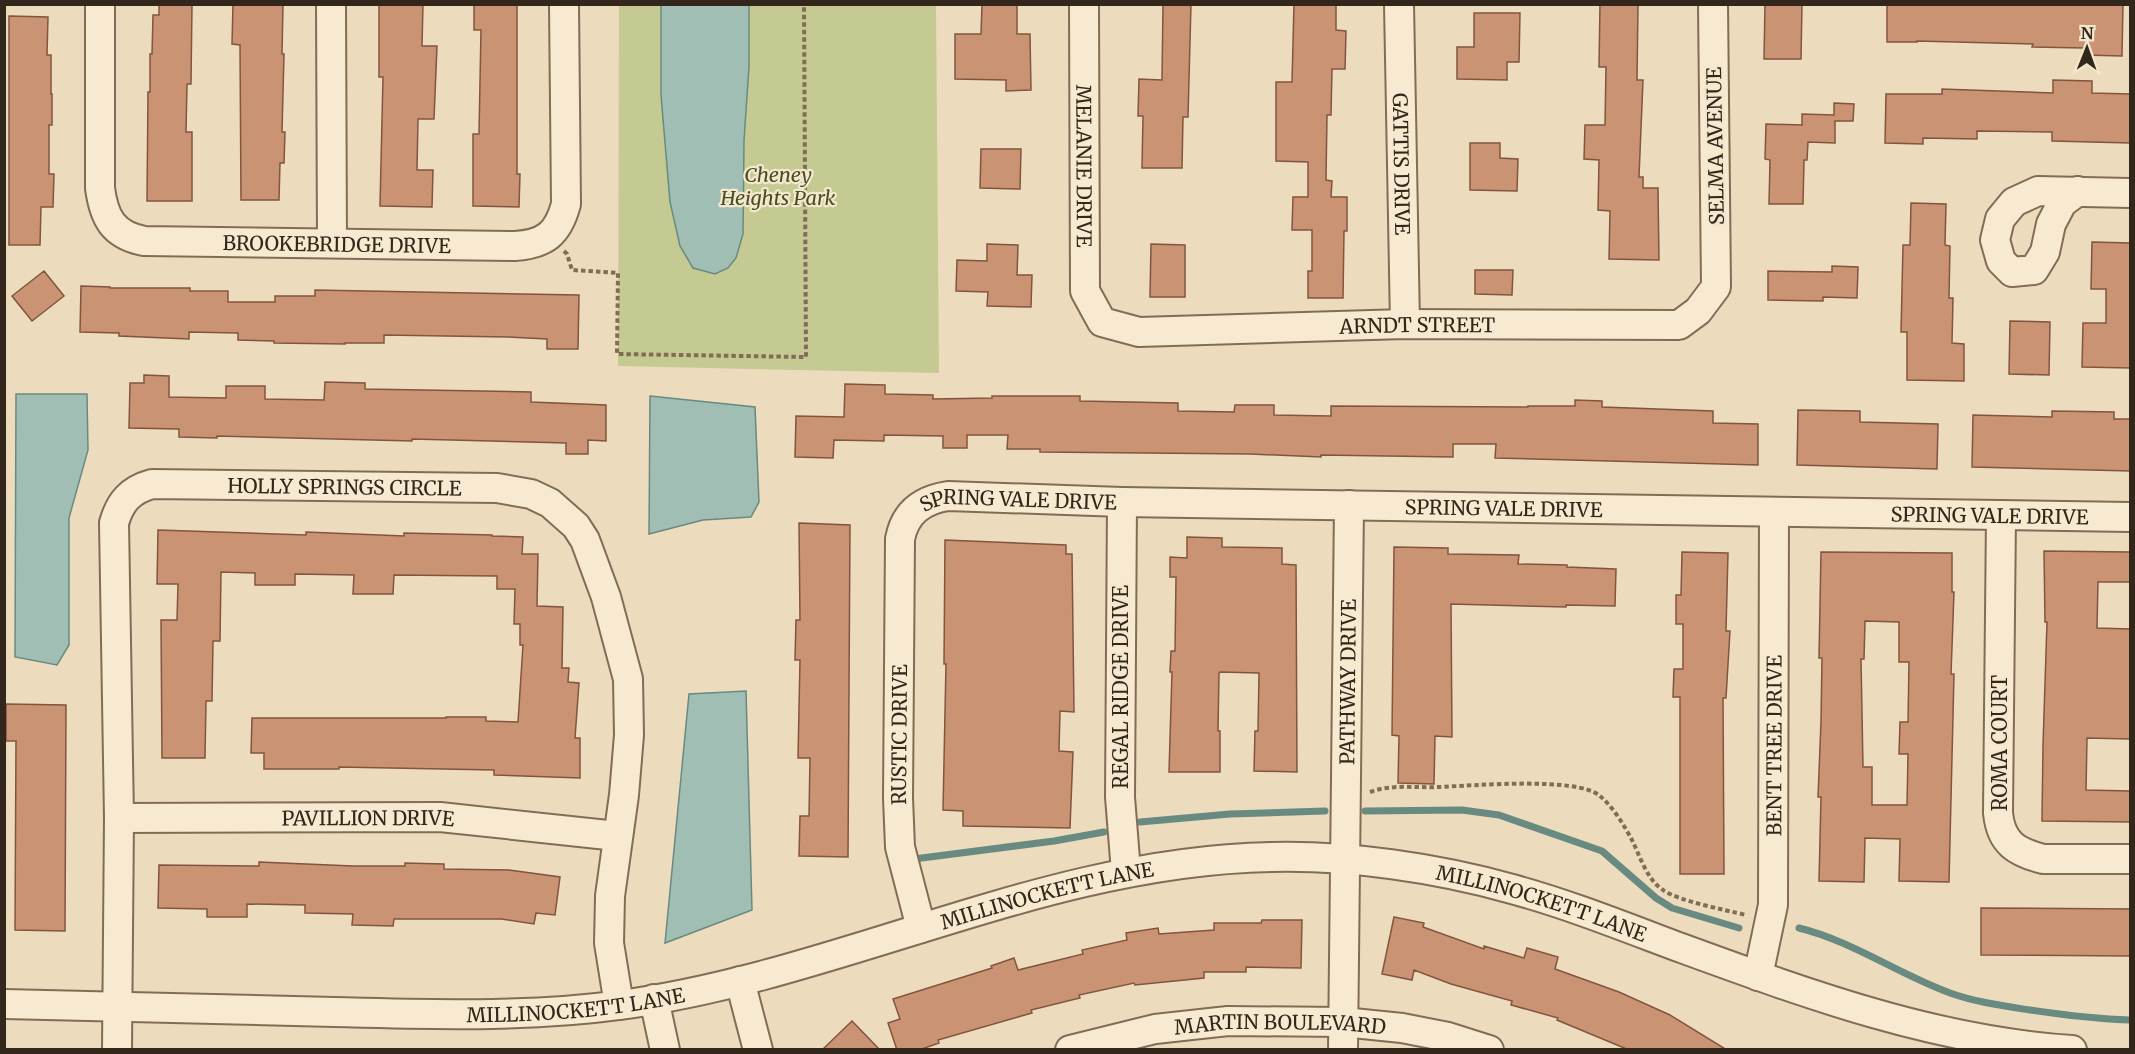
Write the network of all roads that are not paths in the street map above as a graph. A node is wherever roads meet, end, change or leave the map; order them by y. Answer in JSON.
{"nodes":[{"id":1,"x":100,"y":4,"type":"edge"},
{"id":2,"x":331,"y":4,"type":"edge"},
{"id":3,"x":564,"y":4,"type":"edge"},
{"id":4,"x":1084,"y":4,"type":"edge"},
{"id":5,"x":1399,"y":4,"type":"edge"},
{"id":6,"x":1713,"y":4,"type":"edge"},
{"id":7,"x":2078,"y":191,"type":"dead end"},
{"id":8,"x":2130,"y":193,"type":"edge"},
{"id":9,"x":332,"y":242,"type":"junction"},
{"id":10,"x":1716,"y":287,"type":"joint"},
{"id":11,"x":1102,"y":322,"type":"joint"},
{"id":12,"x":1405,"y":324,"type":"junction"},
{"id":13,"x":1122,"y":502,"type":"junction"},
{"id":14,"x":1349,"y":505,"type":"junction"},
{"id":15,"x":1774,"y":513,"type":"junction"},
{"id":16,"x":2001,"y":514,"type":"junction"},
{"id":17,"x":2130,"y":517,"type":"edge"},
{"id":18,"x":900,"y":539,"type":"joint"},
{"id":19,"x":119,"y":818,"type":"junction"},
{"id":20,"x":617,"y":836,"type":"junction"},
{"id":21,"x":2130,"y":859,"type":"edge"},
{"id":22,"x":1346,"y":860,"type":"junction"},
{"id":23,"x":1126,"y":872,"type":"junction"},
{"id":24,"x":921,"y":928,"type":"junction"},
{"id":25,"x":1758,"y":976,"type":"junction"},
{"id":26,"x":740,"y":981,"type":"junction"},
{"id":27,"x":654,"y":999,"type":"junction"},
{"id":28,"x":4,"y":1004,"type":"edge"},
{"id":29,"x":619,"y":1005,"type":"junction"},
{"id":30,"x":118,"y":1006,"type":"junction"},
{"id":31,"x":1343,"y":1036,"type":"edge"},
{"id":32,"x":1113,"y":1045,"type":"edge"},
{"id":33,"x":117,"y":1050,"type":"edge"},
{"id":34,"x":665,"y":1050,"type":"edge"},
{"id":35,"x":758,"y":1050,"type":"edge"},
{"id":36,"x":1070,"y":1050,"type":"edge"},
{"id":37,"x":1489,"y":1050,"type":"edge"},
{"id":38,"x":2072,"y":1050,"type":"edge"}],
"edges":[{"from":1,"to":9,"type":"street","name":"BROOKEBRIDGE DRIVE"},
{"from":2,"to":9,"type":"street"},
{"from":3,"to":9,"type":"street","name":"BROOKEBRIDGE DRIVE"},
{"from":4,"to":11,"type":"street","name":"MELANIE DRIVE"},
{"from":5,"to":12,"type":"street","name":"GATTIS DRIVE"},
{"from":6,"to":10,"type":"street","name":"SELMA AVENUE"},
{"from":7,"to":8,"type":"street"},
{"from":10,"to":12,"type":"street","name":"ARNDT STREET"},
{"from":11,"to":12,"type":"street","name":"ARNDT STREET"},
{"from":13,"to":14,"type":"street","name":"SPRING VALE DRIVE"},
{"from":13,"to":18,"type":"street","name":"SPRING VALE DRIVE"},
{"from":13,"to":23,"type":"street","name":"REGAL RIDGE DRIVE"},
{"from":14,"to":15,"type":"street","name":"SPRING VALE DRIVE"},
{"from":14,"to":22,"type":"street","name":"PATHWAY DRIVE"},
{"from":15,"to":16,"type":"street","name":"SPRING VALE DRIVE"},
{"from":15,"to":25,"type":"street","name":"BENT TREE DRIVE"},
{"from":16,"to":17,"type":"street","name":"SPRING VALE DRIVE"},
{"from":16,"to":21,"type":"street","name":"ROMA COURT"},
{"from":18,"to":24,"type":"street","name":"RUSTIC DRIVE"},
{"from":19,"to":20,"type":"street","name":"PAVILLION DRIVE"},
{"from":19,"to":20,"type":"street","name":"HOLLY SPRINGS CIRCLE"},
{"from":19,"to":30,"type":"street","name":"HOLLY SPRINGS CIRCLE"},
{"from":20,"to":29,"type":"street","name":"HOLLY SPRINGS CIRCLE"},
{"from":22,"to":23,"type":"street","name":"MILLINOCKETT LANE"},
{"from":22,"to":25,"type":"street","name":"MILLINOCKETT LANE"},
{"from":22,"to":31,"type":"street","name":"PATHWAY DRIVE"},
{"from":23,"to":24,"type":"street","name":"MILLINOCKETT LANE"},
{"from":24,"to":26,"type":"street","name":"MILLINOCKETT LANE"},
{"from":25,"to":38,"type":"street","name":"MILLINOCKETT LANE"},
{"from":26,"to":27,"type":"street","name":"MILLINOCKETT LANE"},
{"from":26,"to":35,"type":"street"},
{"from":27,"to":29,"type":"street","name":"MILLINOCKETT LANE"},
{"from":27,"to":34,"type":"street"},
{"from":28,"to":30,"type":"street","name":"MILLINOCKETT LANE"},
{"from":29,"to":30,"type":"street","name":"MILLINOCKETT LANE"},
{"from":30,"to":33,"type":"street","name":"HOLLY SPRINGS CIRCLE"},
{"from":31,"to":32,"type":"street","name":"MARTIN BOULEVARD"},
{"from":31,"to":37,"type":"street","name":"MARTIN BOULEVARD"},
{"from":32,"to":36,"type":"street","name":"MARTIN BOULEVARD"}]}
